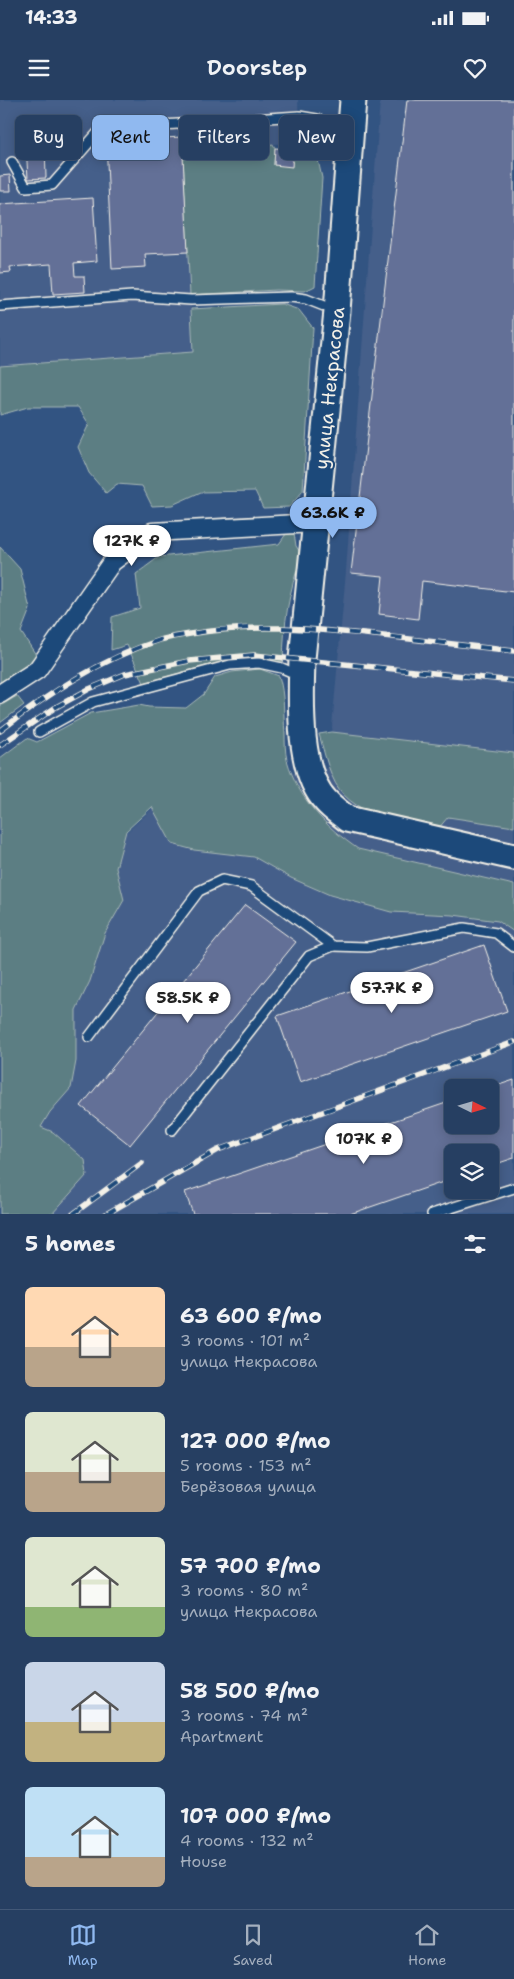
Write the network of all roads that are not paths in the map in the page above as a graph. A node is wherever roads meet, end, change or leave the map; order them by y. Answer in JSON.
{"nodes":[{"id":1,"x":353,"y":100,"type":"edge"},
{"id":2,"x":352,"y":115,"type":"edge"},
{"id":3,"x":279,"y":117,"type":"edge"},
{"id":4,"x":348,"y":160,"type":"edge"},
{"id":5,"x":12,"y":162,"type":"dead end"},
{"id":6,"x":0,"y":306,"type":"edge"},
{"id":7,"x":337,"y":311,"type":"junction"},
{"id":8,"x":314,"y":523,"type":"junction"},
{"id":9,"x":301,"y":676,"type":"junction"},
{"id":10,"x":0,"y":694,"type":"edge"},
{"id":11,"x":39,"y":732,"type":"dead end"},
{"id":12,"x":514,"y":857,"type":"edge"},
{"id":13,"x":333,"y":946,"type":"junction"},
{"id":14,"x":514,"y":947,"type":"edge"},
{"id":15,"x":89,"y":1037,"type":"dead end"},
{"id":16,"x":172,"y":1130,"type":"dead end"},
{"id":17,"x":514,"y":1188,"type":"edge"},
{"id":18,"x":432,"y":1214,"type":"edge"}],
"edges":[{"from":1,"to":2,"type":"main road","name":"улица Некрасова"},
{"from":3,"to":5,"type":"lane"},
{"from":4,"to":7,"type":"main road","name":"улица Некрасова"},
{"from":6,"to":7,"type":"lane"},
{"from":7,"to":8,"type":"main road","name":"улица Некрасова"},
{"from":8,"to":9,"type":"main road","name":"улица Некрасова"},
{"from":8,"to":10,"type":"street"},
{"from":9,"to":11,"type":"lane"},
{"from":9,"to":12,"type":"main road","name":"улица Некрасова"},
{"from":13,"to":14,"type":"lane"},
{"from":13,"to":15,"type":"lane"},
{"from":13,"to":16,"type":"lane"},
{"from":17,"to":18,"type":"lane"}]}
